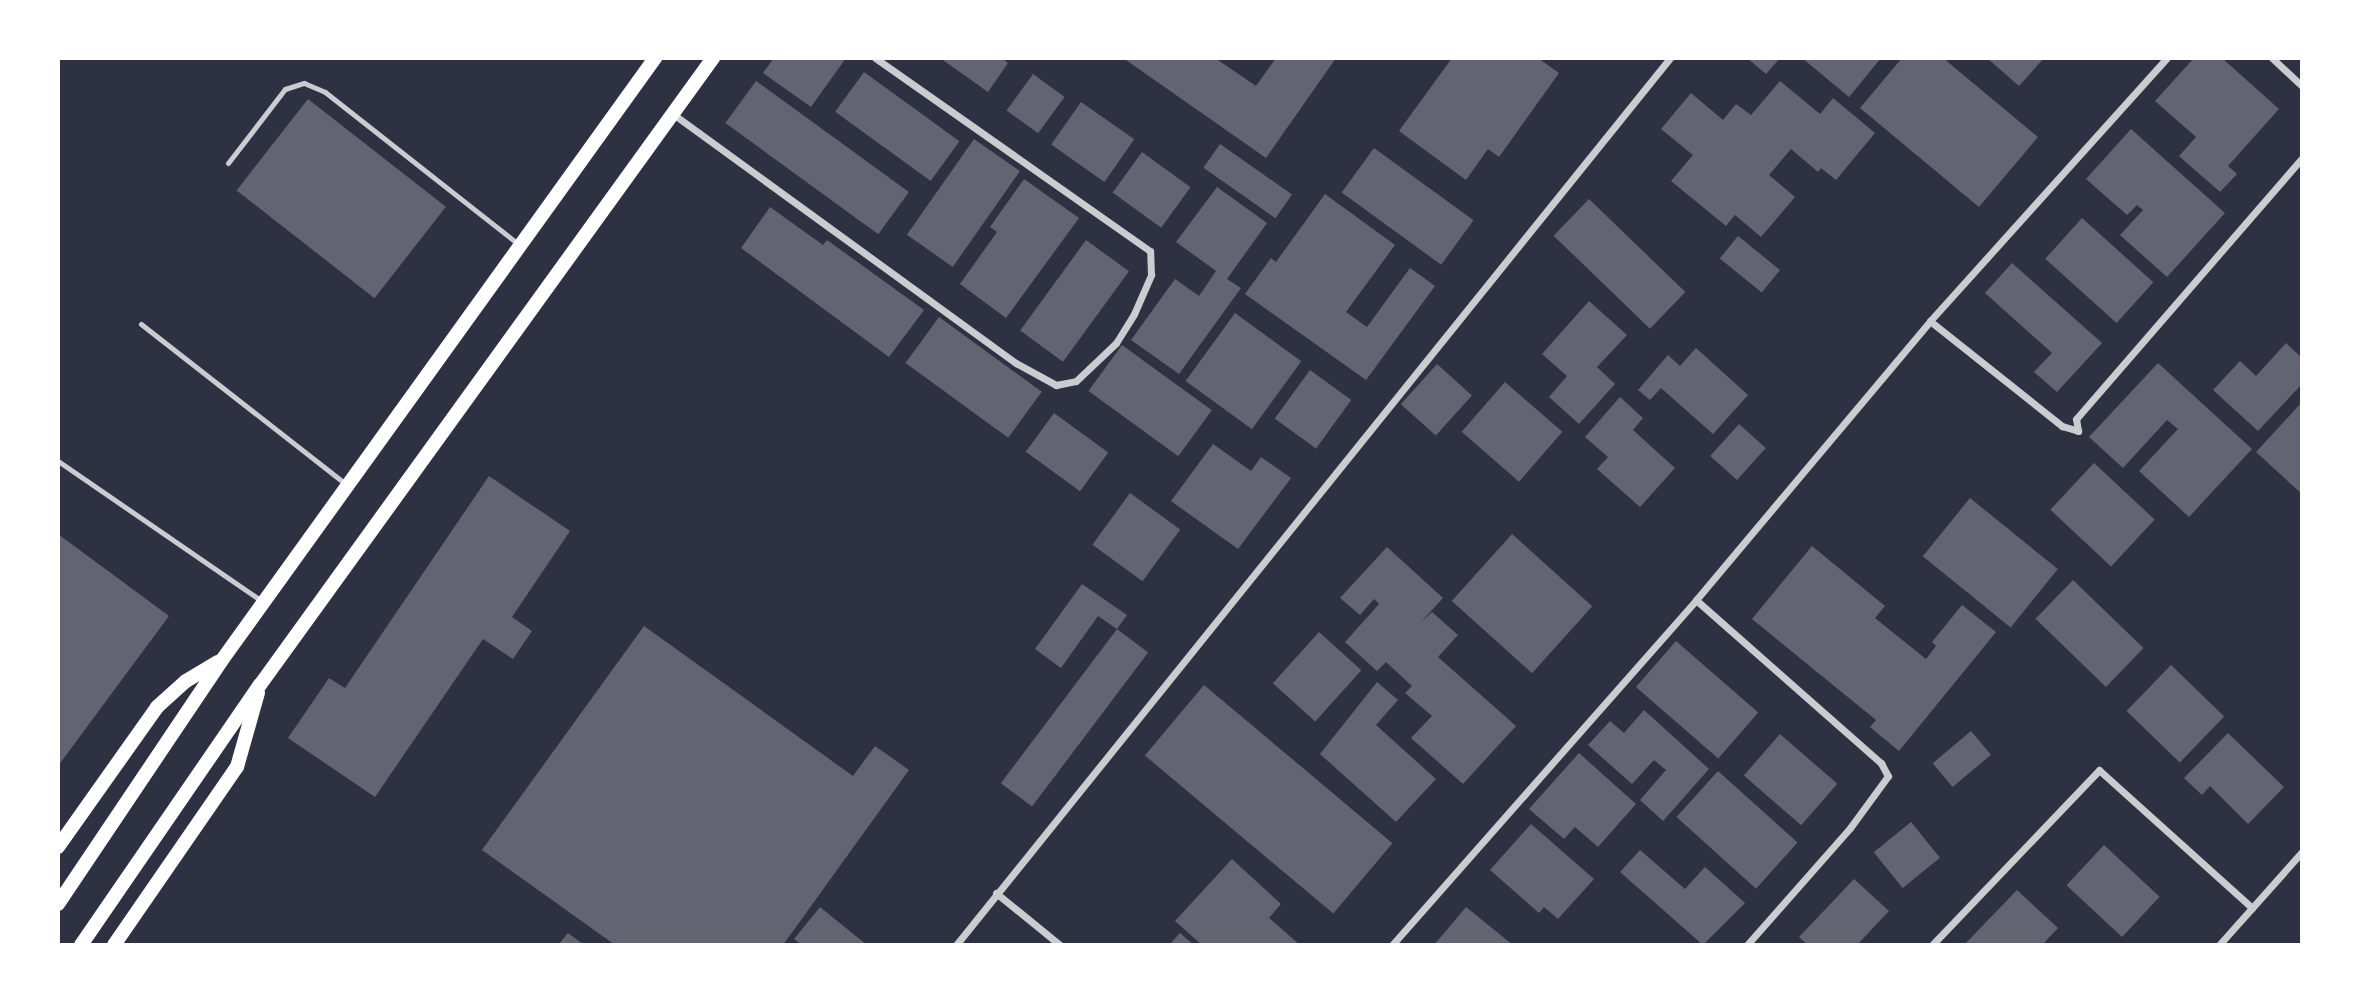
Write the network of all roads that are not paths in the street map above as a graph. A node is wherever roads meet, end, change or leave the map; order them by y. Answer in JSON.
{"nodes":[{"id":1,"x":655,"y":58,"type":"edge"},
{"id":2,"x":713,"y":58,"type":"edge"},
{"id":3,"x":875,"y":58,"type":"edge"},
{"id":4,"x":1670,"y":58,"type":"edge"},
{"id":5,"x":2167,"y":58,"type":"edge"},
{"id":6,"x":2272,"y":58,"type":"edge"},
{"id":7,"x":2302,"y":86,"type":"edge"},
{"id":8,"x":673,"y":114,"type":"junction"},
{"id":9,"x":2302,"y":158,"type":"edge"},
{"id":10,"x":228,"y":163,"type":"dead end"},
{"id":11,"x":520,"y":246,"type":"junction"},
{"id":12,"x":1930,"y":321,"type":"junction"},
{"id":13,"x":141,"y":324,"type":"dead end"},
{"id":14,"x":58,"y":461,"type":"edge"},
{"id":15,"x":347,"y":485,"type":"junction"},
{"id":16,"x":1696,"y":600,"type":"junction"},
{"id":17,"x":263,"y":602,"type":"junction"},
{"id":18,"x":222,"y":660,"type":"junction"},
{"id":19,"x":260,"y":685,"type":"junction"},
{"id":20,"x":58,"y":847,"type":"edge"},
{"id":21,"x":2302,"y":852,"type":"edge"},
{"id":22,"x":996,"y":893,"type":"junction"},
{"id":23,"x":58,"y":904,"type":"edge"},
{"id":24,"x":2252,"y":908,"type":"junction"},
{"id":25,"x":81,"y":945,"type":"edge"},
{"id":26,"x":114,"y":945,"type":"edge"},
{"id":27,"x":956,"y":945,"type":"edge"},
{"id":28,"x":1060,"y":945,"type":"edge"},
{"id":29,"x":1392,"y":945,"type":"edge"},
{"id":30,"x":1747,"y":945,"type":"edge"},
{"id":31,"x":1932,"y":945,"type":"edge"},
{"id":32,"x":2219,"y":945,"type":"edge"}],
"edges":[{"from":1,"to":11,"type":"main road"},
{"from":2,"to":8,"type":"main road"},
{"from":3,"to":8,"type":"street"},
{"from":4,"to":22,"type":"street"},
{"from":5,"to":12,"type":"street"},
{"from":6,"to":7,"type":"street"},
{"from":8,"to":19,"type":"main road"},
{"from":9,"to":12,"type":"street"},
{"from":10,"to":11,"type":"lane"},
{"from":11,"to":15,"type":"main road"},
{"from":12,"to":16,"type":"street"},
{"from":13,"to":15,"type":"lane"},
{"from":14,"to":17,"type":"lane"},
{"from":15,"to":17,"type":"main road"},
{"from":16,"to":29,"type":"street"},
{"from":16,"to":30,"type":"street"},
{"from":17,"to":18,"type":"main road"},
{"from":18,"to":20,"type":"main road"},
{"from":18,"to":23,"type":"main road"},
{"from":19,"to":25,"type":"main road"},
{"from":19,"to":26,"type":"main road"},
{"from":21,"to":24,"type":"street"},
{"from":22,"to":27,"type":"street"},
{"from":22,"to":28,"type":"street"},
{"from":24,"to":31,"type":"street"},
{"from":24,"to":32,"type":"street"}]}
